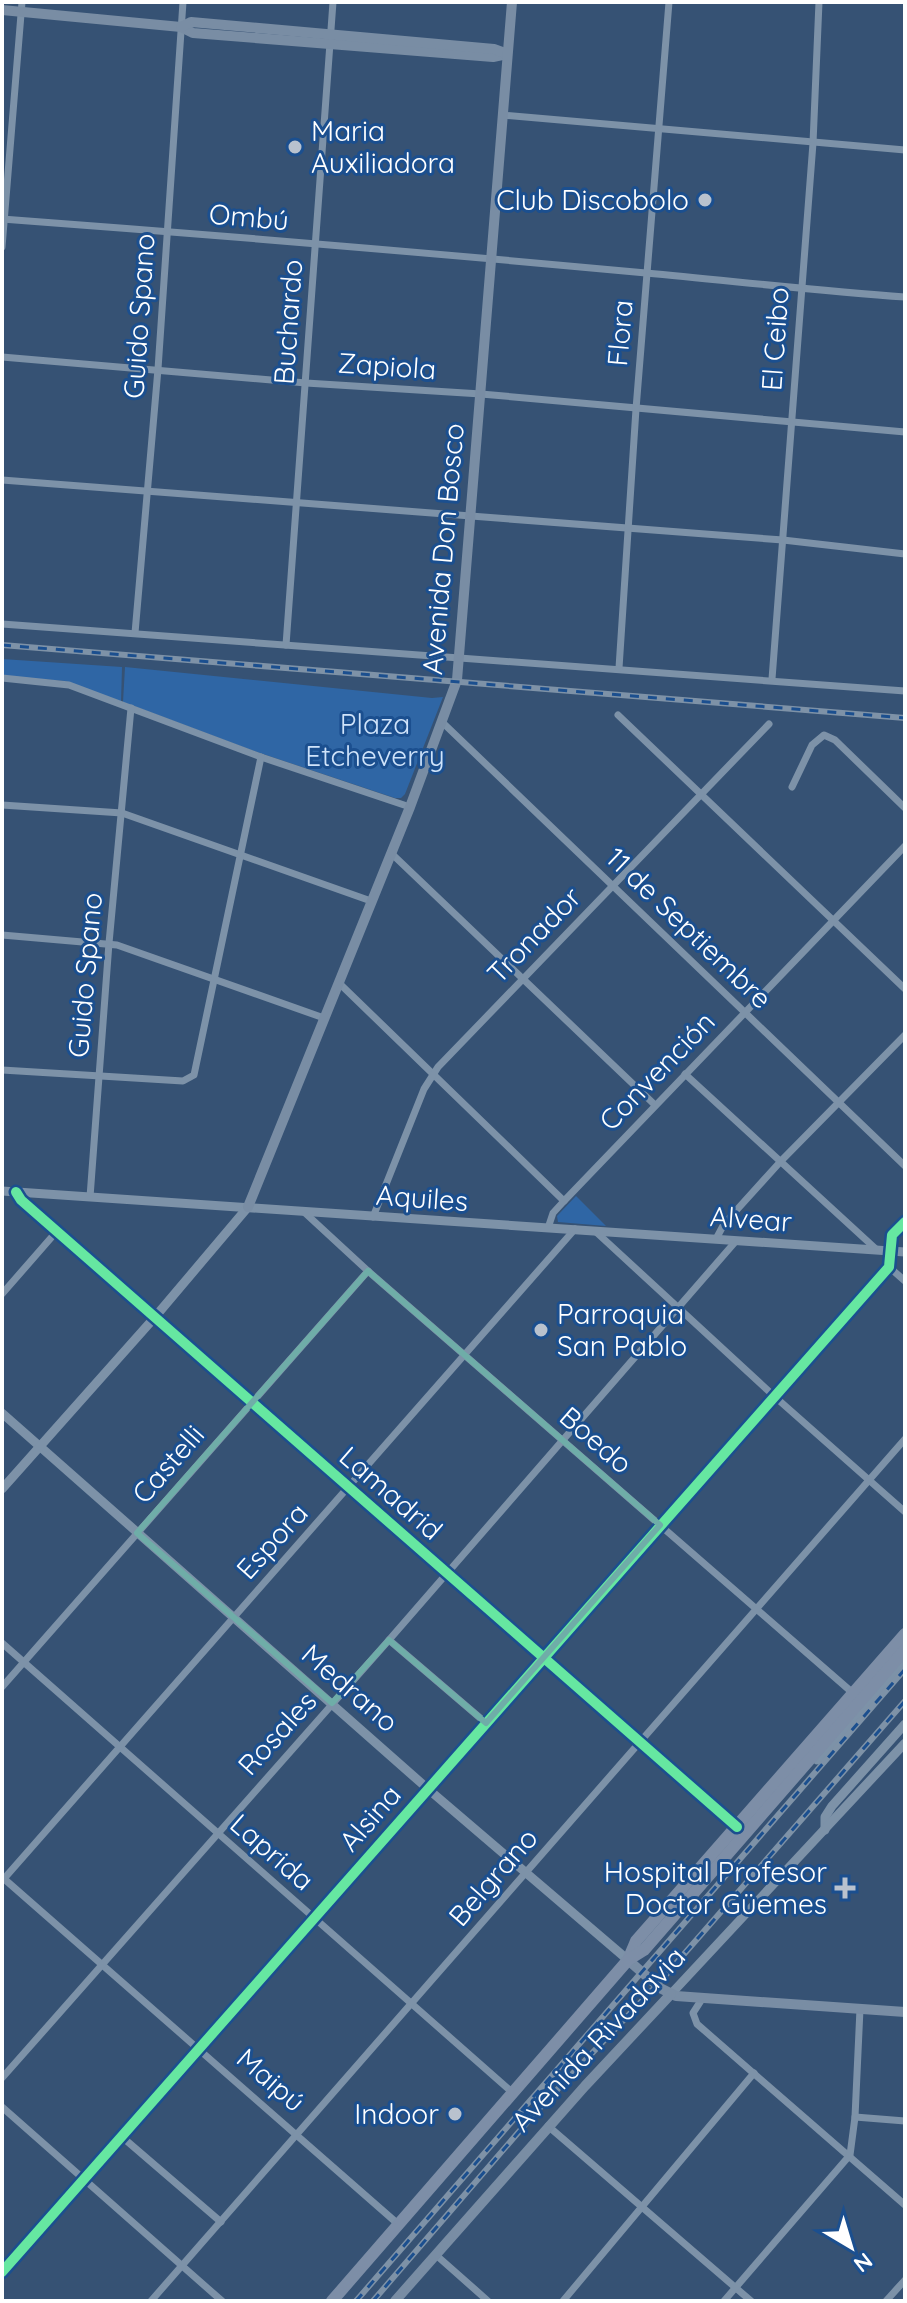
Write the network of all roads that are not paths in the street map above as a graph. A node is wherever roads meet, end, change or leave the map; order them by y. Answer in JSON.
{"nodes":[{"id":1,"x":183,"y":2,"type":"edge"},
{"id":2,"x":333,"y":2,"type":"edge"},
{"id":3,"x":512,"y":2,"type":"edge"},
{"id":4,"x":669,"y":2,"type":"edge"},
{"id":5,"x":819,"y":2,"type":"edge"},
{"id":6,"x":22,"y":7,"type":"edge"},
{"id":7,"x":2,"y":10,"type":"edge"},
{"id":8,"x":181,"y":27,"type":"junction"},
{"id":9,"x":330,"y":39,"type":"junction"},
{"id":10,"x":507,"y":54,"type":"junction"},
{"id":11,"x":502,"y":115,"type":"junction"},
{"id":12,"x":658,"y":127,"type":"junction"},
{"id":13,"x":813,"y":143,"type":"junction"},
{"id":14,"x":905,"y":150,"type":"edge"},
{"id":15,"x":3,"y":219,"type":"edge"},
{"id":16,"x":167,"y":231,"type":"junction"},
{"id":17,"x":315,"y":245,"type":"junction"},
{"id":18,"x":2,"y":247,"type":"edge"},
{"id":19,"x":493,"y":260,"type":"junction"},
{"id":20,"x":647,"y":273,"type":"junction"},
{"id":21,"x":800,"y":290,"type":"junction"},
{"id":22,"x":905,"y":297,"type":"edge"},
{"id":23,"x":2,"y":357,"type":"edge"},
{"id":24,"x":158,"y":369,"type":"junction"},
{"id":25,"x":306,"y":383,"type":"junction"},
{"id":26,"x":481,"y":394,"type":"junction"},
{"id":27,"x":636,"y":409,"type":"junction"},
{"id":28,"x":792,"y":421,"type":"junction"},
{"id":29,"x":905,"y":432,"type":"edge"},
{"id":30,"x":2,"y":480,"type":"edge"},
{"id":31,"x":148,"y":492,"type":"junction"},
{"id":32,"x":297,"y":504,"type":"junction"},
{"id":33,"x":472,"y":518,"type":"junction"},
{"id":34,"x":627,"y":528,"type":"junction"},
{"id":35,"x":783,"y":540,"type":"junction"},
{"id":36,"x":905,"y":554,"type":"edge"},
{"id":37,"x":2,"y":624,"type":"edge"},
{"id":38,"x":135,"y":633,"type":"junction"},
{"id":39,"x":286,"y":645,"type":"junction"},
{"id":40,"x":460,"y":659,"type":"junction"},
{"id":41,"x":619,"y":668,"type":"junction"},
{"id":42,"x":2,"y":678,"type":"edge"},
{"id":43,"x":772,"y":679,"type":"junction"},
{"id":44,"x":905,"y":691,"type":"edge"},
{"id":45,"x":131,"y":708,"type":"junction"},
{"id":46,"x":618,"y":715,"type":"dead end"},
{"id":47,"x":442,"y":722,"type":"junction"},
{"id":48,"x":769,"y":724,"type":"dead end"},
{"id":49,"x":261,"y":757,"type":"junction"},
{"id":50,"x":792,"y":787,"type":"dead end"},
{"id":51,"x":702,"y":794,"type":"junction"},
{"id":52,"x":2,"y":805,"type":"edge"},
{"id":53,"x":410,"y":807,"type":"junction"},
{"id":54,"x":905,"y":808,"type":"edge"},
{"id":55,"x":122,"y":813,"type":"junction"},
{"id":56,"x":905,"y":846,"type":"edge"},
{"id":57,"x":391,"y":853,"type":"junction"},
{"id":58,"x":241,"y":855,"type":"junction"},
{"id":59,"x":611,"y":886,"type":"junction"},
{"id":60,"x":371,"y":901,"type":"junction"},
{"id":61,"x":834,"y":919,"type":"junction"},
{"id":62,"x":2,"y":935,"type":"edge"},
{"id":63,"x":109,"y":943,"type":"junction"},
{"id":64,"x":523,"y":979,"type":"junction"},
{"id":65,"x":215,"y":980,"type":"junction"},
{"id":66,"x":339,"y":983,"type":"junction"},
{"id":67,"x":905,"y":989,"type":"edge"},
{"id":68,"x":745,"y":1012,"type":"junction"},
{"id":69,"x":324,"y":1018,"type":"junction"},
{"id":70,"x":905,"y":1035,"type":"edge"},
{"id":71,"x":2,"y":1070,"type":"edge"},
{"id":72,"x":434,"y":1074,"type":"junction"},
{"id":73,"x":685,"y":1074,"type":"junction"},
{"id":74,"x":98,"y":1077,"type":"junction"},
{"id":75,"x":839,"y":1103,"type":"junction"},
{"id":76,"x":655,"y":1105,"type":"junction"},
{"id":77,"x":781,"y":1161,"type":"junction"},
{"id":78,"x":905,"y":1166,"type":"edge"},
{"id":79,"x":2,"y":1191,"type":"edge"},
{"id":80,"x":16,"y":1192,"type":"junction"},
{"id":81,"x":90,"y":1197,"type":"junction"},
{"id":82,"x":564,"y":1201,"type":"junction"},
{"id":83,"x":248,"y":1207,"type":"junction"},
{"id":84,"x":304,"y":1212,"type":"junction"},
{"id":85,"x":373,"y":1217,"type":"junction"},
{"id":86,"x":905,"y":1222,"type":"edge"},
{"id":87,"x":548,"y":1228,"type":"junction"},
{"id":88,"x":575,"y":1229,"type":"junction"},
{"id":89,"x":594,"y":1230,"type":"junction"},
{"id":90,"x":57,"y":1231,"type":"junction"},
{"id":91,"x":716,"y":1239,"type":"junction"},
{"id":92,"x":736,"y":1241,"type":"junction"},
{"id":93,"x":877,"y":1250,"type":"junction"},
{"id":94,"x":891,"y":1251,"type":"junction"},
{"id":95,"x":905,"y":1252,"type":"edge"},
{"id":96,"x":889,"y":1267,"type":"junction"},
{"id":97,"x":368,"y":1271,"type":"junction"},
{"id":98,"x":905,"y":1281,"type":"edge"},
{"id":99,"x":2,"y":1294,"type":"edge"},
{"id":100,"x":678,"y":1308,"type":"junction"},
{"id":101,"x":155,"y":1317,"type":"junction"},
{"id":102,"x":464,"y":1355,"type":"junction"},
{"id":103,"x":774,"y":1396,"type":"junction"},
{"id":104,"x":251,"y":1403,"type":"junction"},
{"id":105,"x":2,"y":1413,"type":"edge"},
{"id":106,"x":905,"y":1439,"type":"edge"},
{"id":107,"x":562,"y":1440,"type":"junction"},
{"id":108,"x":40,"y":1446,"type":"junction"},
{"id":109,"x":868,"y":1481,"type":"junction"},
{"id":110,"x":349,"y":1488,"type":"junction"},
{"id":111,"x":2,"y":1489,"type":"edge"},
{"id":112,"x":905,"y":1512,"type":"edge"},
{"id":113,"x":660,"y":1525,"type":"junction"},
{"id":114,"x":137,"y":1533,"type":"junction"},
{"id":115,"x":446,"y":1572,"type":"junction"},
{"id":116,"x":757,"y":1609,"type":"junction"},
{"id":117,"x":233,"y":1617,"type":"junction"},
{"id":118,"x":905,"y":1634,"type":"edge"},
{"id":119,"x":389,"y":1640,"type":"junction"},
{"id":120,"x":2,"y":1643,"type":"edge"},
{"id":121,"x":905,"y":1650,"type":"edge"},
{"id":122,"x":544,"y":1659,"type":"junction"},
{"id":123,"x":24,"y":1662,"type":"junction"},
{"id":124,"x":905,"y":1663,"type":"edge"},
{"id":125,"x":2,"y":1687,"type":"edge"},
{"id":126,"x":858,"y":1697,"type":"junction"},
{"id":127,"x":332,"y":1703,"type":"junction"},
{"id":128,"x":486,"y":1723,"type":"junction"},
{"id":129,"x":905,"y":1724,"type":"edge"},
{"id":130,"x":640,"y":1741,"type":"junction"},
{"id":131,"x":905,"y":1743,"type":"edge"},
{"id":132,"x":120,"y":1747,"type":"junction"},
{"id":133,"x":428,"y":1789,"type":"junction"},
{"id":134,"x":781,"y":1790,"type":"junction"},
{"id":135,"x":737,"y":1827,"type":"junction"},
{"id":136,"x":825,"y":1830,"type":"junction"},
{"id":137,"x":217,"y":1833,"type":"junction"},
{"id":138,"x":526,"y":1872,"type":"junction"},
{"id":139,"x":3,"y":1879,"type":"edge"},
{"id":140,"x":314,"y":1919,"type":"junction"},
{"id":141,"x":628,"y":1960,"type":"junction"},
{"id":142,"x":103,"y":1965,"type":"junction"},
{"id":143,"x":671,"y":1994,"type":"junction"},
{"id":144,"x":702,"y":1999,"type":"junction"},
{"id":145,"x":412,"y":2005,"type":"junction"},
{"id":146,"x":860,"y":2009,"type":"junction"},
{"id":147,"x":905,"y":2012,"type":"edge"},
{"id":148,"x":199,"y":2049,"type":"junction"},
{"id":149,"x":754,"y":2073,"type":"junction"},
{"id":150,"x":2,"y":2078,"type":"edge"},
{"id":151,"x":513,"y":2093,"type":"junction"},
{"id":152,"x":2,"y":2107,"type":"edge"},
{"id":153,"x":855,"y":2117,"type":"junction"},
{"id":154,"x":905,"y":2121,"type":"edge"},
{"id":155,"x":548,"y":2126,"type":"junction"},
{"id":156,"x":296,"y":2134,"type":"junction"},
{"id":157,"x":121,"y":2136,"type":"junction"},
{"id":158,"x":850,"y":2155,"type":"junction"},
{"id":159,"x":83,"y":2179,"type":"junction"},
{"id":160,"x":905,"y":2205,"type":"edge"},
{"id":161,"x":644,"y":2206,"type":"junction"},
{"id":162,"x":221,"y":2222,"type":"junction"},
{"id":163,"x":398,"y":2224,"type":"junction"},
{"id":164,"x":436,"y":2255,"type":"junction"},
{"id":165,"x":182,"y":2266,"type":"junction"},
{"id":166,"x":2,"y":2272,"type":"edge"},
{"id":167,"x":905,"y":2280,"type":"edge"},
{"id":168,"x":736,"y":2287,"type":"junction"},
{"id":169,"x":151,"y":2301,"type":"edge"},
{"id":170,"x":222,"y":2301,"type":"edge"},
{"id":171,"x":332,"y":2301,"type":"edge"},
{"id":172,"x":395,"y":2301,"type":"edge"},
{"id":173,"x":488,"y":2301,"type":"edge"},
{"id":174,"x":563,"y":2301,"type":"edge"},
{"id":175,"x":724,"y":2301,"type":"edge"},
{"id":176,"x":751,"y":2301,"type":"edge"},
{"id":177,"x":886,"y":2301,"type":"edge"}],
"edges":[{"from":1,"to":8,"type":"street","name":"Guido Spano"},
{"from":2,"to":9,"type":"street","name":"Buchardo"},
{"from":3,"to":10,"type":"main road","name":"Avenida Don Bosco"},
{"from":4,"to":12,"type":"street","name":"Flora"},
{"from":5,"to":13,"type":"street","name":"El Ceibo"},
{"from":6,"to":7,"type":"main road"},
{"from":6,"to":8,"type":"main road"},
{"from":6,"to":15,"type":"street"},
{"from":8,"to":9,"type":"main road"},
{"from":8,"to":16,"type":"street","name":"Guido Spano"},
{"from":9,"to":10,"type":"main road"},
{"from":9,"to":17,"type":"street","name":"Buchardo"},
{"from":10,"to":11,"type":"main road","name":"Avenida Don Bosco"},
{"from":11,"to":12,"type":"street"},
{"from":11,"to":19,"type":"main road","name":"Avenida Don Bosco"},
{"from":12,"to":13,"type":"street"},
{"from":12,"to":20,"type":"street","name":"Flora"},
{"from":13,"to":14,"type":"street"},
{"from":13,"to":21,"type":"street","name":"El Ceibo"},
{"from":15,"to":16,"type":"street","name":"Ombú"},
{"from":15,"to":18,"type":"street"},
{"from":16,"to":17,"type":"street","name":"Ombú"},
{"from":16,"to":24,"type":"street","name":"Guido Spano"},
{"from":17,"to":19,"type":"street","name":"Ombú"},
{"from":17,"to":25,"type":"street","name":"Buchardo"},
{"from":19,"to":20,"type":"street","name":"Ombú"},
{"from":19,"to":26,"type":"main road","name":"Avenida Don Bosco"},
{"from":20,"to":21,"type":"street","name":"Ombú"},
{"from":20,"to":27,"type":"street","name":"Flora"},
{"from":21,"to":22,"type":"street","name":"Ombú"},
{"from":21,"to":28,"type":"street","name":"El Ceibo"},
{"from":23,"to":24,"type":"street","name":"Zapiola"},
{"from":24,"to":25,"type":"street","name":"Zapiola"},
{"from":24,"to":31,"type":"street","name":"Guido Spano"},
{"from":25,"to":26,"type":"street","name":"Zapiola"},
{"from":25,"to":32,"type":"street","name":"Buchardo"},
{"from":26,"to":27,"type":"street","name":"Zapiola"},
{"from":26,"to":33,"type":"main road","name":"Avenida Don Bosco"},
{"from":27,"to":28,"type":"street","name":"Zapiola"},
{"from":27,"to":34,"type":"street","name":"Flora"},
{"from":28,"to":29,"type":"street","name":"Zapiola"},
{"from":28,"to":35,"type":"street","name":"El Ceibo"},
{"from":30,"to":31,"type":"street"},
{"from":31,"to":32,"type":"street"},
{"from":31,"to":38,"type":"street","name":"Guido Spano"},
{"from":32,"to":33,"type":"street"},
{"from":32,"to":39,"type":"street","name":"Buchardo"},
{"from":33,"to":34,"type":"street"},
{"from":33,"to":40,"type":"main road","name":"Avenida Don Bosco"},
{"from":34,"to":35,"type":"street"},
{"from":34,"to":41,"type":"street","name":"Flora"},
{"from":35,"to":36,"type":"street"},
{"from":35,"to":43,"type":"street","name":"El Ceibo"},
{"from":37,"to":38,"type":"street"},
{"from":38,"to":39,"type":"street"},
{"from":39,"to":40,"type":"street"},
{"from":40,"to":41,"type":"street"},
{"from":40,"to":47,"type":"main road","name":"Avenida Don Bosco"},
{"from":41,"to":43,"type":"street"},
{"from":42,"to":45,"type":"street"},
{"from":43,"to":44,"type":"street"},
{"from":45,"to":49,"type":"street"},
{"from":45,"to":55,"type":"street","name":"Guido Spano"},
{"from":46,"to":51,"type":"street"},
{"from":47,"to":53,"type":"main road","name":"Avenida Don Bosco"},
{"from":47,"to":59,"type":"street","name":"11 de Septiembre"},
{"from":48,"to":51,"type":"street","name":"Tronador"},
{"from":49,"to":53,"type":"street"},
{"from":49,"to":58,"type":"street"},
{"from":50,"to":54,"type":"street"},
{"from":51,"to":59,"type":"street","name":"Tronador"},
{"from":51,"to":61,"type":"street"},
{"from":52,"to":55,"type":"street"},
{"from":53,"to":57,"type":"main road","name":"Avenida Don Bosco"},
{"from":55,"to":58,"type":"street"},
{"from":55,"to":63,"type":"street","name":"Guido Spano"},
{"from":56,"to":61,"type":"street","name":"Convención"},
{"from":57,"to":60,"type":"main road","name":"Avenida Don Bosco"},
{"from":57,"to":64,"type":"street"},
{"from":58,"to":60,"type":"street"},
{"from":58,"to":65,"type":"street"},
{"from":59,"to":64,"type":"street","name":"Tronador"},
{"from":59,"to":68,"type":"street","name":"11 de Septiembre"},
{"from":60,"to":66,"type":"main road","name":"Avenida Don Bosco"},
{"from":61,"to":67,"type":"street"},
{"from":61,"to":68,"type":"street","name":"Convención"},
{"from":62,"to":63,"type":"street"},
{"from":63,"to":65,"type":"street"},
{"from":63,"to":74,"type":"street","name":"Guido Spano"},
{"from":64,"to":72,"type":"street","name":"Tronador"},
{"from":64,"to":76,"type":"street"},
{"from":65,"to":69,"type":"street"},
{"from":65,"to":74,"type":"street"},
{"from":66,"to":69,"type":"main road","name":"Avenida Don Bosco"},
{"from":66,"to":72,"type":"street"},
{"from":68,"to":73,"type":"street","name":"Convención"},
{"from":68,"to":75,"type":"street","name":"11 de Septiembre"},
{"from":69,"to":83,"type":"main road","name":"Avenida Don Bosco"},
{"from":70,"to":75,"type":"street"},
{"from":71,"to":74,"type":"street"},
{"from":72,"to":82,"type":"street"},
{"from":72,"to":85,"type":"street"},
{"from":73,"to":76,"type":"street","name":"Convención"},
{"from":73,"to":77,"type":"street"},
{"from":74,"to":81,"type":"street","name":"Guido Spano"},
{"from":75,"to":77,"type":"street"},
{"from":75,"to":78,"type":"street","name":"11 de Septiembre"},
{"from":76,"to":82,"type":"street","name":"Convención"},
{"from":77,"to":91,"type":"street"},
{"from":77,"to":93,"type":"street"},
{"from":79,"to":80,"type":"street","name":"Aquiles"},
{"from":80,"to":81,"type":"street","name":"Aquiles"},
{"from":80,"to":90,"type":"street","name":"Lamadrid"},
{"from":81,"to":83,"type":"street","name":"Aquiles"},
{"from":82,"to":87,"type":"street","name":"Convención"},
{"from":83,"to":84,"type":"street","name":"Aquiles"},
{"from":83,"to":101,"type":"street"},
{"from":84,"to":85,"type":"street","name":"Aquiles"},
{"from":84,"to":97,"type":"street","name":"Boedo"},
{"from":85,"to":87,"type":"street","name":"Aquiles"},
{"from":86,"to":94,"type":"street"},
{"from":87,"to":88,"type":"street","name":"Aquiles"},
{"from":88,"to":89,"type":"street","name":"Aquiles"},
{"from":88,"to":102,"type":"street","name":"Espora"},
{"from":89,"to":91,"type":"street","name":"Alvear"},
{"from":89,"to":100,"type":"street"},
{"from":90,"to":99,"type":"street"},
{"from":90,"to":101,"type":"street","name":"Lamadrid"},
{"from":91,"to":92,"type":"street","name":"Alvear"},
{"from":92,"to":93,"type":"street","name":"Alvear"},
{"from":92,"to":100,"type":"street","name":"Rosales"},
{"from":93,"to":94,"type":"street","name":"Alvear"},
{"from":94,"to":95,"type":"street","name":"Alvear"},
{"from":94,"to":96,"type":"street"},
{"from":96,"to":98,"type":"street"},
{"from":96,"to":103,"type":"street","name":"Alsina"},
{"from":97,"to":102,"type":"street","name":"Boedo"},
{"from":97,"to":104,"type":"street","name":"Castelli"},
{"from":100,"to":103,"type":"street"},
{"from":100,"to":107,"type":"street","name":"Rosales"},
{"from":101,"to":104,"type":"street","name":"Lamadrid"},
{"from":101,"to":108,"type":"street"},
{"from":102,"to":107,"type":"street","name":"Boedo"},
{"from":102,"to":110,"type":"street","name":"Espora"},
{"from":103,"to":109,"type":"street"},
{"from":103,"to":113,"type":"street","name":"Alsina"},
{"from":104,"to":110,"type":"street","name":"Lamadrid"},
{"from":104,"to":114,"type":"street","name":"Castelli"},
{"from":105,"to":108,"type":"street","name":"Medrano"},
{"from":106,"to":109,"type":"street","name":"Belgrano"},
{"from":107,"to":113,"type":"street","name":"Boedo"},
{"from":107,"to":115,"type":"street","name":"Rosales"},
{"from":108,"to":111,"type":"street"},
{"from":108,"to":114,"type":"street","name":"Medrano"},
{"from":109,"to":112,"type":"street"},
{"from":109,"to":116,"type":"street","name":"Belgrano"},
{"from":110,"to":115,"type":"street","name":"Lamadrid"},
{"from":110,"to":117,"type":"street","name":"Espora"},
{"from":113,"to":116,"type":"street","name":"Boedo"},
{"from":113,"to":122,"type":"street","name":"Alsina"},
{"from":114,"to":117,"type":"street","name":"Medrano"},
{"from":114,"to":123,"type":"street","name":"Castelli"},
{"from":115,"to":119,"type":"street","name":"Rosales"},
{"from":115,"to":122,"type":"street","name":"Lamadrid"},
{"from":116,"to":126,"type":"street","name":"Boedo"},
{"from":116,"to":130,"type":"street","name":"Belgrano"},
{"from":117,"to":127,"type":"street","name":"Medrano"},
{"from":117,"to":132,"type":"street","name":"Espora"},
{"from":118,"to":126,"type":"main road","name":"Avenida Rivadavia"},
{"from":119,"to":127,"type":"street","name":"Rosales"},
{"from":119,"to":128,"type":"street"},
{"from":120,"to":123,"type":"street","name":"Laprida"},
{"from":121,"to":126,"type":"main road","name":"Avenida Rivadavia"},
{"from":122,"to":128,"type":"street","name":"Alsina"},
{"from":122,"to":130,"type":"street","name":"Lamadrid"},
{"from":123,"to":125,"type":"street","name":"Castelli"},
{"from":123,"to":132,"type":"street","name":"Laprida"},
{"from":124,"to":134,"type":"street"},
{"from":126,"to":134,"type":"main road","name":"Avenida Rivadavia"},
{"from":126,"to":135,"type":"main road","name":"Avenida Rivadavia"},
{"from":127,"to":133,"type":"street","name":"Medrano"},
{"from":127,"to":137,"type":"street","name":"Rosales"},
{"from":128,"to":133,"type":"street","name":"Alsina"},
{"from":129,"to":136,"type":"street"},
{"from":130,"to":135,"type":"street","name":"Lamadrid"},
{"from":130,"to":138,"type":"street","name":"Belgrano"},
{"from":131,"to":136,"type":"street","name":"Avenida Rivadavia"},
{"from":132,"to":137,"type":"street","name":"Laprida"},
{"from":132,"to":139,"type":"street","name":"Espora"},
{"from":133,"to":138,"type":"street","name":"Medrano"},
{"from":133,"to":140,"type":"street","name":"Alsina"},
{"from":134,"to":141,"type":"main road","name":"Avenida Rivadavia"},
{"from":135,"to":141,"type":"main road","name":"Avenida Rivadavia"},
{"from":136,"to":143,"type":"street","name":"Avenida Rivadavia"},
{"from":137,"to":140,"type":"street","name":"Laprida"},
{"from":137,"to":142,"type":"street","name":"Rosales"},
{"from":138,"to":141,"type":"street","name":"Medrano"},
{"from":138,"to":145,"type":"street","name":"Belgrano"},
{"from":139,"to":142,"type":"street","name":"Maipú"},
{"from":140,"to":145,"type":"street","name":"Laprida"},
{"from":140,"to":148,"type":"street","name":"Alsina"},
{"from":141,"to":143,"type":"main road","name":"Medrano"},
{"from":141,"to":151,"type":"main road","name":"Avenida Rivadavia"},
{"from":142,"to":148,"type":"street","name":"Maipú"},
{"from":142,"to":150,"type":"street","name":"Rosales"},
{"from":143,"to":144,"type":"main road"},
{"from":143,"to":155,"type":"main road","name":"Avenida Rivadavia"},
{"from":144,"to":146,"type":"main road"},
{"from":144,"to":149,"type":"street"},
{"from":145,"to":151,"type":"street","name":"Laprida"},
{"from":145,"to":156,"type":"street","name":"Belgrano"},
{"from":146,"to":147,"type":"main road"},
{"from":146,"to":153,"type":"street"},
{"from":148,"to":156,"type":"street","name":"Maipú"},
{"from":148,"to":157,"type":"street","name":"Alsina"},
{"from":149,"to":158,"type":"street"},
{"from":149,"to":161,"type":"street"},
{"from":151,"to":163,"type":"main road","name":"Avenida Rivadavia"},
{"from":152,"to":159,"type":"street"},
{"from":153,"to":154,"type":"street"},
{"from":153,"to":158,"type":"street"},
{"from":155,"to":161,"type":"street"},
{"from":155,"to":164,"type":"main road","name":"Avenida Rivadavia"},
{"from":156,"to":162,"type":"street","name":"Belgrano"},
{"from":156,"to":163,"type":"street","name":"Maipú"},
{"from":157,"to":159,"type":"street","name":"Alsina"},
{"from":157,"to":162,"type":"street"},
{"from":158,"to":160,"type":"street"},
{"from":158,"to":168,"type":"street"},
{"from":159,"to":165,"type":"street"},
{"from":159,"to":166,"type":"street","name":"Alsina"},
{"from":161,"to":168,"type":"street"},
{"from":161,"to":174,"type":"street"},
{"from":162,"to":165,"type":"street","name":"Belgrano"},
{"from":163,"to":171,"type":"main road","name":"Avenida Rivadavia"},
{"from":164,"to":172,"type":"main road","name":"Avenida Rivadavia"},
{"from":164,"to":173,"type":"street"},
{"from":165,"to":169,"type":"street","name":"Belgrano"},
{"from":165,"to":170,"type":"street"},
{"from":167,"to":177,"type":"street"},
{"from":168,"to":175,"type":"street"},
{"from":168,"to":176,"type":"street"}]}
